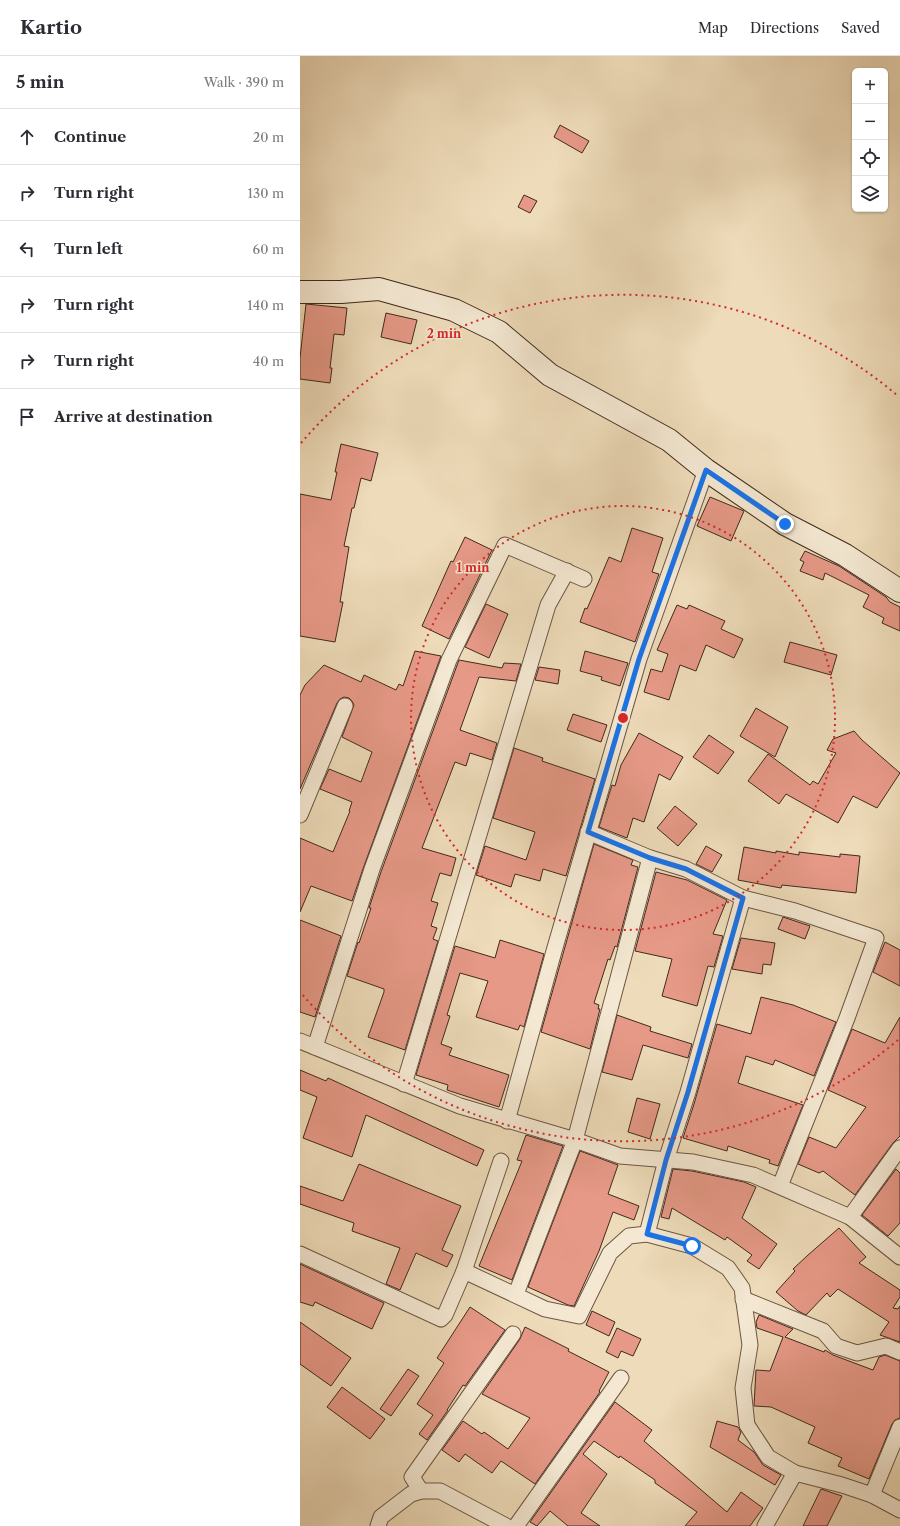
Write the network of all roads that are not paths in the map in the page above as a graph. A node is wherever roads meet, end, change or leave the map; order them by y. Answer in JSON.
{"nodes":[{"id":1,"x":300,"y":292,"type":"edge"},
{"id":2,"x":706,"y":470,"type":"junction"},
{"id":3,"x":567,"y":571,"type":"junction"},
{"id":4,"x":584,"y":579,"type":"dead end"},
{"id":5,"x":900,"y":591,"type":"edge"},
{"id":6,"x":345,"y":706,"type":"dead end"},
{"id":7,"x":300,"y":816,"type":"edge"},
{"id":8,"x":588,"y":832,"type":"junction"},
{"id":9,"x":650,"y":858,"type":"junction"},
{"id":10,"x":743,"y":898,"type":"junction"},
{"id":11,"x":300,"y":1042,"type":"edge"},
{"id":12,"x":315,"y":1047,"type":"junction"},
{"id":13,"x":404,"y":1084,"type":"junction"},
{"id":14,"x":507,"y":1121,"type":"junction"},
{"id":15,"x":574,"y":1140,"type":"junction"},
{"id":16,"x":900,"y":1148,"type":"edge"},
{"id":17,"x":666,"y":1160,"type":"junction"},
{"id":18,"x":501,"y":1161,"type":"dead end"},
{"id":19,"x":780,"y":1186,"type":"junction"},
{"id":20,"x":850,"y":1217,"type":"junction"},
{"id":21,"x":647,"y":1234,"type":"junction"},
{"id":22,"x":300,"y":1254,"type":"edge"},
{"id":23,"x":900,"y":1257,"type":"edge"},
{"id":24,"x":464,"y":1271,"type":"junction"},
{"id":25,"x":516,"y":1294,"type":"junction"},
{"id":26,"x":743,"y":1299,"type":"junction"},
{"id":27,"x":513,"y":1334,"type":"dead end"},
{"id":28,"x":900,"y":1352,"type":"edge"},
{"id":29,"x":621,"y":1378,"type":"dead end"},
{"id":30,"x":900,"y":1427,"type":"edge"},
{"id":31,"x":795,"y":1473,"type":"junction"},
{"id":32,"x":422,"y":1491,"type":"junction"},
{"id":33,"x":872,"y":1495,"type":"junction"},
{"id":34,"x":900,"y":1510,"type":"edge"},
{"id":35,"x":489,"y":1522,"type":"edge"},
{"id":36,"x":378,"y":1526,"type":"edge"},
{"id":37,"x":506,"y":1526,"type":"edge"},
{"id":38,"x":516,"y":1526,"type":"edge"},
{"id":39,"x":765,"y":1526,"type":"edge"}],
"edges":[{"from":1,"to":2,"type":"street"},
{"from":2,"to":5,"type":"street"},
{"from":2,"to":8,"type":"street"},
{"from":3,"to":4,"type":"street"},
{"from":3,"to":12,"type":"street"},
{"from":3,"to":13,"type":"street"},
{"from":6,"to":7,"type":"street"},
{"from":8,"to":9,"type":"street"},
{"from":8,"to":14,"type":"street"},
{"from":9,"to":10,"type":"street"},
{"from":9,"to":15,"type":"street"},
{"from":10,"to":17,"type":"street"},
{"from":10,"to":19,"type":"street"},
{"from":11,"to":12,"type":"street"},
{"from":12,"to":13,"type":"street"},
{"from":13,"to":14,"type":"street"},
{"from":14,"to":15,"type":"street"},
{"from":15,"to":17,"type":"street"},
{"from":15,"to":25,"type":"street"},
{"from":16,"to":20,"type":"street"},
{"from":17,"to":19,"type":"street"},
{"from":17,"to":21,"type":"street"},
{"from":18,"to":24,"type":"street"},
{"from":19,"to":20,"type":"street"},
{"from":20,"to":23,"type":"street"},
{"from":21,"to":25,"type":"street"},
{"from":21,"to":26,"type":"street"},
{"from":22,"to":24,"type":"street"},
{"from":24,"to":25,"type":"street"},
{"from":26,"to":28,"type":"street"},
{"from":26,"to":31,"type":"street"},
{"from":27,"to":32,"type":"street"},
{"from":29,"to":38,"type":"street"},
{"from":30,"to":33,"type":"street"},
{"from":31,"to":33,"type":"street"},
{"from":31,"to":39,"type":"street"},
{"from":32,"to":35,"type":"street"},
{"from":32,"to":36,"type":"street"},
{"from":33,"to":34,"type":"street"},
{"from":35,"to":37,"type":"street"}]}
